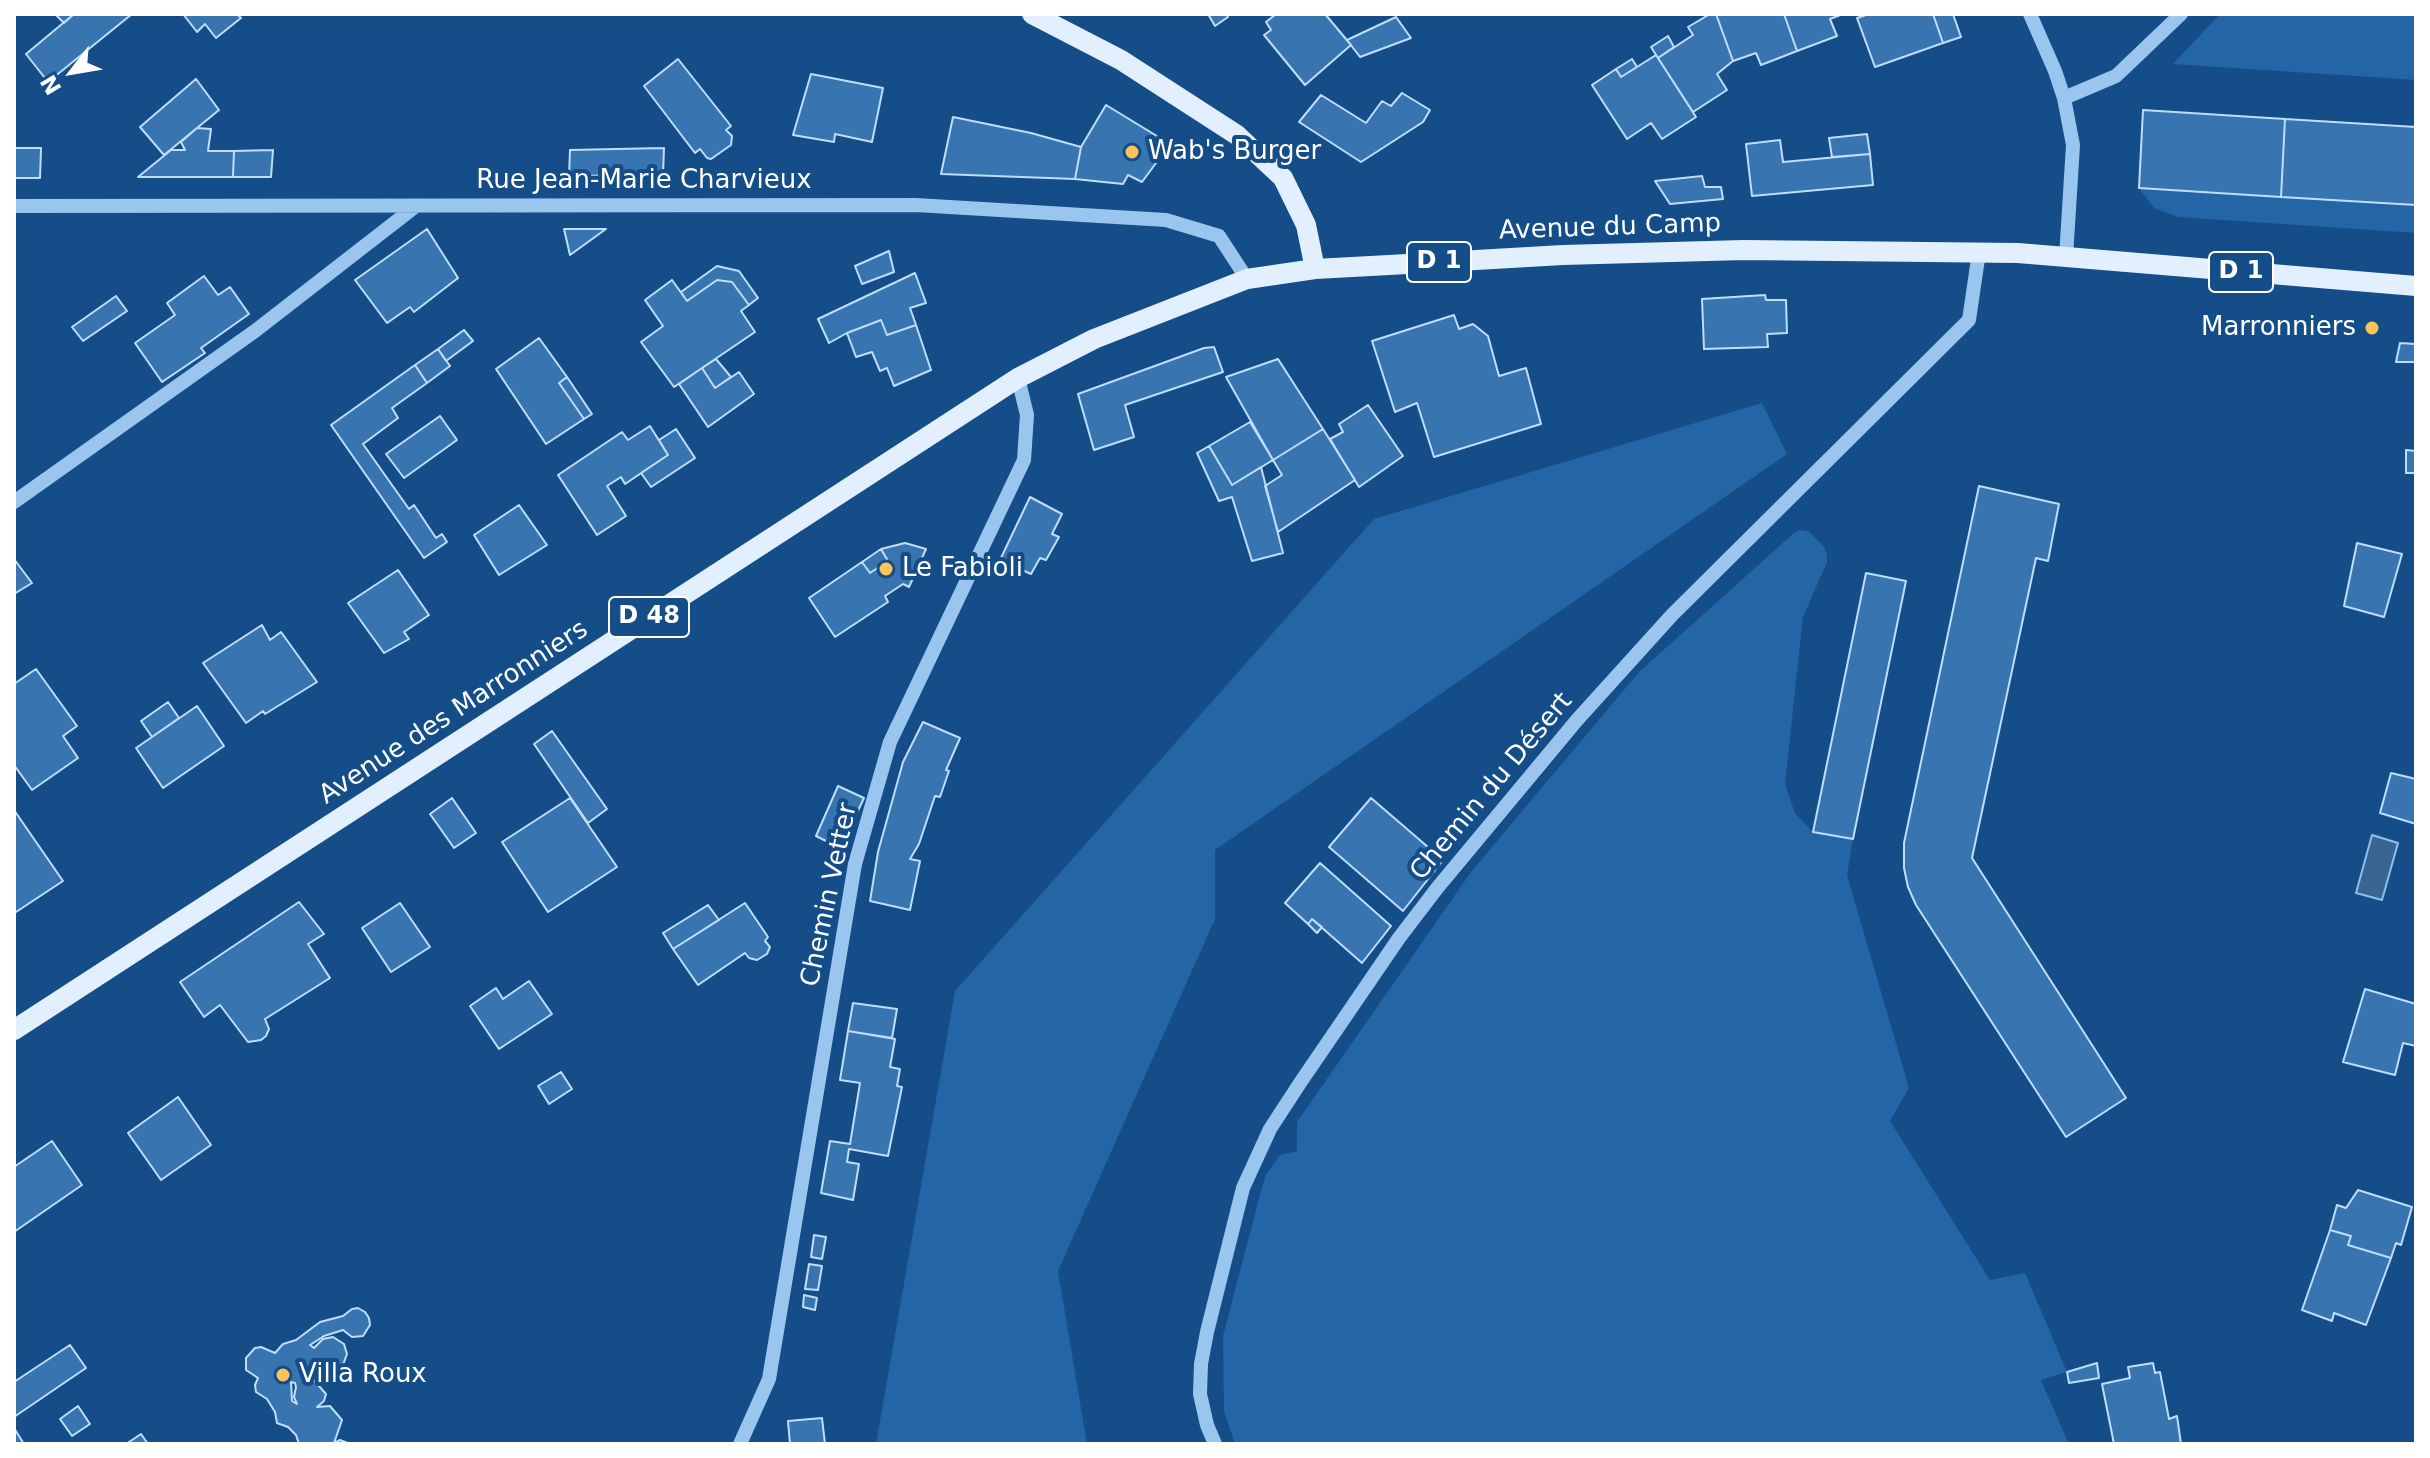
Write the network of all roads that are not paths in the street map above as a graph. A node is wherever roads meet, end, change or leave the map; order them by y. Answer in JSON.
{"nodes":[{"id":1,"x":1032,"y":14,"type":"edge"},
{"id":2,"x":2030,"y":14,"type":"edge"},
{"id":3,"x":2181,"y":14,"type":"edge"},
{"id":4,"x":2064,"y":98,"type":"junction"},
{"id":5,"x":14,"y":206,"type":"edge"},
{"id":6,"x":416,"y":206,"type":"junction"},
{"id":7,"x":1979,"y":252,"type":"junction"},
{"id":8,"x":2066,"y":257,"type":"junction"},
{"id":9,"x":1315,"y":269,"type":"junction"},
{"id":10,"x":1247,"y":279,"type":"junction"},
{"id":11,"x":2416,"y":286,"type":"edge"},
{"id":12,"x":1018,"y":378,"type":"junction"},
{"id":13,"x":14,"y":502,"type":"edge"},
{"id":14,"x":14,"y":1030,"type":"edge"},
{"id":15,"x":740,"y":1444,"type":"edge"},
{"id":16,"x":1215,"y":1444,"type":"edge"}],
"edges":[{"from":1,"to":9,"type":"main road"},
{"from":2,"to":4,"type":"street"},
{"from":3,"to":4,"type":"street"},
{"from":4,"to":8,"type":"street"},
{"from":5,"to":6,"type":"street","name":"Rue Jean-Marie Charvieux"},
{"from":6,"to":10,"type":"street","name":"Rue Jean-Marie Charvieux"},
{"from":6,"to":13,"type":"street"},
{"from":7,"to":8,"type":"main road","name":"Avenue du Camp","number":"D 1"},
{"from":7,"to":9,"type":"main road","name":"Avenue du Camp","number":"D 1"},
{"from":7,"to":16,"type":"street","name":"Chemin du Désert"},
{"from":8,"to":11,"type":"main road","number":"D 1"},
{"from":9,"to":10,"type":"main road","name":"Avenue des Marronniers","number":"D 48"},
{"from":10,"to":12,"type":"main road","name":"Avenue des Marronniers","number":"D 48"},
{"from":12,"to":14,"type":"main road","name":"Avenue des Marronniers","number":"D 48"},
{"from":12,"to":15,"type":"street","name":"Chemin Vetter"}]}
